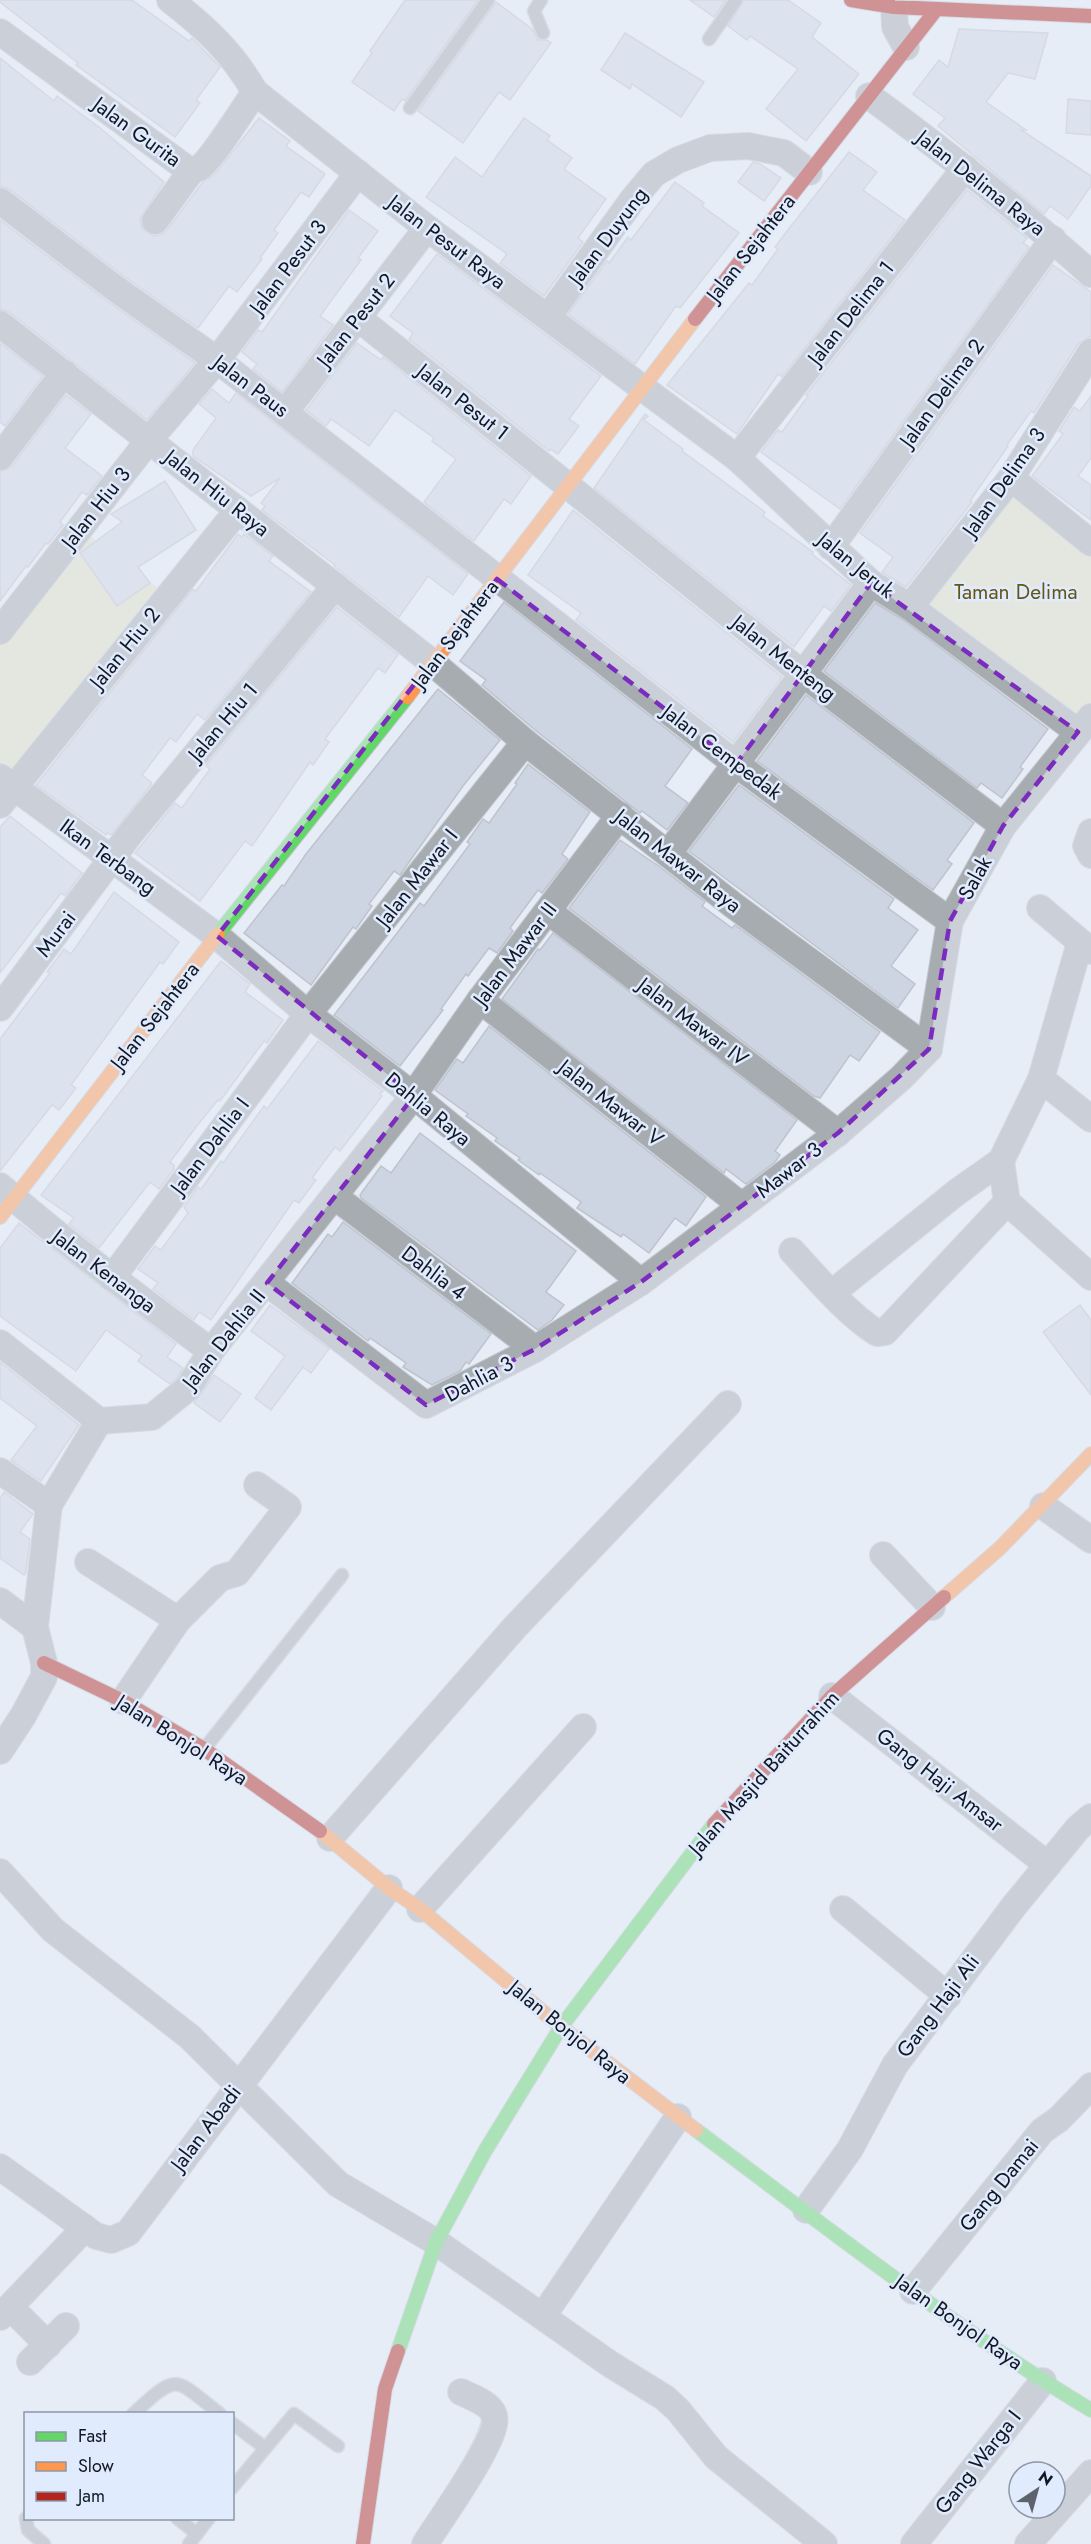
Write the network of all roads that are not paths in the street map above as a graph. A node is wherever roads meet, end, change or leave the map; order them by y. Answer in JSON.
{"nodes":[{"id":1,"x":170,"y":0,"type":"edge"},
{"id":2,"x":488,"y":0,"type":"edge"},
{"id":3,"x":541,"y":0,"type":"edge"},
{"id":4,"x":736,"y":0,"type":"edge"},
{"id":5,"x":851,"y":0,"type":"edge"},
{"id":6,"x":894,"y":7,"type":"junction"},
{"id":7,"x":936,"y":10,"type":"junction"},
{"id":8,"x":1091,"y":16,"type":"edge"},
{"id":9,"x":0,"y":32,"type":"edge"},
{"id":10,"x":543,"y":33,"type":"dead end"},
{"id":11,"x":709,"y":39,"type":"dead end"},
{"id":12,"x":906,"y":46,"type":"junction"},
{"id":13,"x":255,"y":92,"type":"junction"},
{"id":14,"x":869,"y":96,"type":"junction"},
{"id":15,"x":410,"y":108,"type":"dead end"},
{"id":16,"x":965,"y":168,"type":"junction"},
{"id":17,"x":192,"y":170,"type":"junction"},
{"id":18,"x":809,"y":172,"type":"junction"},
{"id":19,"x":358,"y":173,"type":"junction"},
{"id":20,"x":0,"y":201,"type":"edge"},
{"id":21,"x":155,"y":221,"type":"dead end"},
{"id":22,"x":427,"y":228,"type":"junction"},
{"id":23,"x":1053,"y":239,"type":"junction"},
{"id":24,"x":1091,"y":274,"type":"edge"},
{"id":25,"x":548,"y":317,"type":"junction"},
{"id":26,"x":358,"y":318,"type":"junction"},
{"id":27,"x":0,"y":324,"type":"edge"},
{"id":28,"x":1091,"y":352,"type":"edge"},
{"id":29,"x":217,"y":360,"type":"junction"},
{"id":30,"x":64,"y":373,"type":"junction"},
{"id":31,"x":642,"y":387,"type":"junction"},
{"id":32,"x":285,"y":412,"type":"junction"},
{"id":33,"x":149,"y":440,"type":"junction"},
{"id":34,"x":0,"y":458,"type":"edge"},
{"id":35,"x":737,"y":458,"type":"junction"},
{"id":36,"x":1011,"y":478,"type":"junction"},
{"id":37,"x":568,"y":486,"type":"junction"},
{"id":38,"x":238,"y":510,"type":"junction"},
{"id":39,"x":1091,"y":543,"type":"edge"},
{"id":40,"x":831,"y":547,"type":"junction"},
{"id":41,"x":497,"y":579,"type":"junction"},
{"id":42,"x":871,"y":583,"type":"junction"},
{"id":43,"x":335,"y":586,"type":"junction"},
{"id":44,"x":910,"y":607,"type":"junction"},
{"id":45,"x":0,"y":631,"type":"edge"},
{"id":46,"x":434,"y":664,"type":"junction"},
{"id":47,"x":803,"y":674,"type":"junction"},
{"id":48,"x":1085,"y":724,"type":"edge"},
{"id":49,"x":525,"y":742,"type":"junction"},
{"id":50,"x":736,"y":764,"type":"junction"},
{"id":51,"x":4,"y":790,"type":"edge"},
{"id":52,"x":620,"y":814,"type":"junction"},
{"id":53,"x":1003,"y":826,"type":"junction"},
{"id":54,"x":1091,"y":832,"type":"edge"},
{"id":55,"x":668,"y":854,"type":"junction"},
{"id":56,"x":1091,"y":855,"type":"edge"},
{"id":57,"x":112,"y":860,"type":"junction"},
{"id":58,"x":1040,"y":908,"type":"dead end"},
{"id":59,"x":548,"y":911,"type":"junction"},
{"id":60,"x":951,"y":921,"type":"junction"},
{"id":61,"x":216,"y":936,"type":"junction"},
{"id":62,"x":1086,"y":947,"type":"edge"},
{"id":63,"x":480,"y":1000,"type":"junction"},
{"id":64,"x":0,"y":1008,"type":"edge"},
{"id":65,"x":308,"y":1014,"type":"junction"},
{"id":66,"x":929,"y":1049,"type":"junction"},
{"id":67,"x":1041,"y":1079,"type":"junction"},
{"id":68,"x":412,"y":1095,"type":"junction"},
{"id":69,"x":1091,"y":1119,"type":"edge"},
{"id":70,"x":838,"y":1132,"type":"junction"},
{"id":71,"x":1001,"y":1161,"type":"junction"},
{"id":72,"x":334,"y":1196,"type":"junction"},
{"id":73,"x":5,"y":1201,"type":"edge"},
{"id":74,"x":1007,"y":1202,"type":"junction"},
{"id":75,"x":742,"y":1206,"type":"junction"},
{"id":76,"x":792,"y":1251,"type":"dead end"},
{"id":77,"x":1091,"y":1277,"type":"edge"},
{"id":78,"x":112,"y":1278,"type":"junction"},
{"id":79,"x":641,"y":1282,"type":"junction"},
{"id":80,"x":267,"y":1283,"type":"junction"},
{"id":81,"x":832,"y":1293,"type":"junction"},
{"id":82,"x":0,"y":1343,"type":"edge"},
{"id":83,"x":535,"y":1349,"type":"junction"},
{"id":84,"x":212,"y":1351,"type":"junction"},
{"id":85,"x":728,"y":1404,"type":"dead end"},
{"id":86,"x":99,"y":1421,"type":"junction"},
{"id":87,"x":1091,"y":1454,"type":"edge"},
{"id":88,"x":0,"y":1471,"type":"edge"},
{"id":89,"x":257,"y":1485,"type":"dead end"},
{"id":90,"x":49,"y":1505,"type":"junction"},
{"id":91,"x":1043,"y":1506,"type":"junction"},
{"id":92,"x":1091,"y":1540,"type":"edge"},
{"id":93,"x":883,"y":1555,"type":"dead end"},
{"id":94,"x":88,"y":1562,"type":"dead end"},
{"id":95,"x":342,"y":1575,"type":"dead end"},
{"id":96,"x":0,"y":1601,"type":"edge"},
{"id":97,"x":932,"y":1608,"type":"junction"},
{"id":98,"x":178,"y":1620,"type":"junction"},
{"id":99,"x":35,"y":1627,"type":"junction"},
{"id":100,"x":44,"y":1663,"type":"junction"},
{"id":101,"x":832,"y":1696,"type":"junction"},
{"id":102,"x":123,"y":1701,"type":"junction"},
{"id":103,"x":583,"y":1727,"type":"dead end"},
{"id":104,"x":204,"y":1749,"type":"junction"},
{"id":105,"x":0,"y":1751,"type":"edge"},
{"id":106,"x":1091,"y":1817,"type":"edge"},
{"id":107,"x":330,"y":1838,"type":"junction"},
{"id":108,"x":1048,"y":1865,"type":"junction"},
{"id":109,"x":0,"y":1872,"type":"edge"},
{"id":110,"x":389,"y":1888,"type":"junction"},
{"id":111,"x":420,"y":1909,"type":"junction"},
{"id":112,"x":843,"y":1909,"type":"dead end"},
{"id":113,"x":948,"y":1996,"type":"junction"},
{"id":114,"x":561,"y":2027,"type":"junction"},
{"id":115,"x":239,"y":2084,"type":"junction"},
{"id":116,"x":1091,"y":2086,"type":"edge"},
{"id":117,"x":678,"y":2117,"type":"junction"},
{"id":118,"x":0,"y":2167,"type":"edge"},
{"id":119,"x":806,"y":2210,"type":"junction"},
{"id":120,"x":85,"y":2228,"type":"junction"},
{"id":121,"x":436,"y":2242,"type":"junction"},
{"id":122,"x":914,"y":2290,"type":"junction"},
{"id":123,"x":5,"y":2312,"type":"edge"},
{"id":124,"x":543,"y":2316,"type":"junction"},
{"id":125,"x":66,"y":2326,"type":"dead end"},
{"id":126,"x":1043,"y":2380,"type":"junction"},
{"id":127,"x":461,"y":2392,"type":"dead end"},
{"id":128,"x":1091,"y":2410,"type":"edge"},
{"id":129,"x":135,"y":2412,"type":"edge"},
{"id":130,"x":217,"y":2412,"type":"edge"},
{"id":131,"x":234,"y":2425,"type":"edge"},
{"id":132,"x":338,"y":2446,"type":"dead end"},
{"id":133,"x":265,"y":2448,"type":"junction"},
{"id":134,"x":1091,"y":2473,"type":"edge"},
{"id":135,"x":234,"y":2486,"type":"edge"},
{"id":136,"x":26,"y":2520,"type":"edge"},
{"id":137,"x":179,"y":2520,"type":"edge"},
{"id":138,"x":207,"y":2520,"type":"edge"},
{"id":139,"x":193,"y":2539,"type":"edge"},
{"id":140,"x":367,"y":2542,"type":"edge"},
{"id":141,"x":45,"y":2544,"type":"edge"},
{"id":142,"x":425,"y":2544,"type":"edge"},
{"id":143,"x":824,"y":2544,"type":"edge"},
{"id":144,"x":914,"y":2544,"type":"edge"},
{"id":145,"x":1028,"y":2544,"type":"edge"}],
"edges":[{"from":1,"to":13,"type":"street"},
{"from":2,"to":15,"type":"lane"},
{"from":3,"to":10,"type":"lane"},
{"from":4,"to":11,"type":"lane"},
{"from":5,"to":6,"type":"street"},
{"from":6,"to":7,"type":"street"},
{"from":6,"to":12,"type":"street"},
{"from":7,"to":8,"type":"street"},
{"from":7,"to":12,"type":"street","name":"Jalan Sejahtera"},
{"from":9,"to":17,"type":"street","name":"Jalan Gurita"},
{"from":12,"to":14,"type":"street","name":"Jalan Sejahtera"},
{"from":13,"to":17,"type":"street","name":"Jalan Gurita"},
{"from":13,"to":19,"type":"street","name":"Jalan Pesut Raya"},
{"from":14,"to":16,"type":"street","name":"Jalan Delima Raya"},
{"from":14,"to":18,"type":"street","name":"Jalan Sejahtera"},
{"from":16,"to":23,"type":"street","name":"Jalan Delima Raya"},
{"from":16,"to":35,"type":"street","name":"Jalan Delima 1"},
{"from":17,"to":21,"type":"street"},
{"from":18,"to":25,"type":"street","name":"Jalan Duyung"},
{"from":18,"to":31,"type":"street","name":"Jalan Sejahtera"},
{"from":19,"to":22,"type":"street","name":"Jalan Pesut Raya"},
{"from":19,"to":29,"type":"street","name":"Jalan Pesut 3"},
{"from":20,"to":29,"type":"street","name":"Jalan Paus"},
{"from":22,"to":25,"type":"street","name":"Jalan Pesut Raya"},
{"from":22,"to":26,"type":"street","name":"Jalan Pesut 2"},
{"from":23,"to":24,"type":"street","name":"Jalan Delima Raya"},
{"from":23,"to":40,"type":"street","name":"Jalan Delima 2"},
{"from":25,"to":31,"type":"street","name":"Jalan Pesut Raya"},
{"from":26,"to":32,"type":"street","name":"Jalan Pesut 2"},
{"from":26,"to":37,"type":"street","name":"Jalan Pesut 1"},
{"from":27,"to":30,"type":"street","name":"Jalan Hiu Raya"},
{"from":28,"to":36,"type":"street","name":"Jalan Delima 3"},
{"from":29,"to":32,"type":"street","name":"Jalan Paus"},
{"from":29,"to":33,"type":"street","name":"Jalan Hiu 3"},
{"from":30,"to":33,"type":"street","name":"Jalan Hiu Raya"},
{"from":30,"to":34,"type":"street"},
{"from":31,"to":35,"type":"street","name":"Jalan Jeruk"},
{"from":31,"to":37,"type":"street","name":"Jalan Sejahtera"},
{"from":32,"to":41,"type":"street","name":"Jalan Paus"},
{"from":33,"to":38,"type":"street","name":"Jalan Hiu Raya"},
{"from":33,"to":45,"type":"street","name":"Jalan Hiu 3"},
{"from":35,"to":40,"type":"street","name":"Jalan Jeruk"},
{"from":36,"to":39,"type":"street"},
{"from":36,"to":44,"type":"street","name":"Jalan Delima 3"},
{"from":37,"to":41,"type":"street","name":"Jalan Sejahtera"},
{"from":37,"to":47,"type":"street","name":"Jalan Menteng"},
{"from":38,"to":43,"type":"street","name":"Jalan Hiu Raya"},
{"from":38,"to":51,"type":"street","name":"Jalan Hiu 2"},
{"from":40,"to":42,"type":"street","name":"Jalan Jeruk"},
{"from":41,"to":46,"type":"street","name":"Jalan Sejahtera"},
{"from":41,"to":50,"type":"street","name":"Jalan Cempedak"},
{"from":42,"to":44,"type":"street","name":"Jalan Jeruk"},
{"from":42,"to":47,"type":"street"},
{"from":43,"to":46,"type":"street","name":"Jalan Hiu Raya"},
{"from":43,"to":57,"type":"street","name":"Jalan Hiu 1"},
{"from":44,"to":48,"type":"street","name":"Jalan Jeruk"},
{"from":46,"to":49,"type":"street","name":"Jalan Mawar Raya"},
{"from":46,"to":61,"type":"street","name":"Jalan Sejahtera"},
{"from":47,"to":50,"type":"street"},
{"from":47,"to":53,"type":"street","name":"Jalan Menteng"},
{"from":48,"to":53,"type":"street","name":"Salak"},
{"from":49,"to":52,"type":"street","name":"Jalan Mawar Raya"},
{"from":49,"to":65,"type":"street","name":"Jalan Mawar I"},
{"from":50,"to":55,"type":"street"},
{"from":50,"to":60,"type":"street","name":"Jalan Cempedak"},
{"from":51,"to":57,"type":"street","name":"Ikan Terbang"},
{"from":52,"to":55,"type":"street","name":"Jalan Mawar Raya"},
{"from":52,"to":59,"type":"street","name":"Jalan Mawar II"},
{"from":53,"to":60,"type":"street","name":"Salak"},
{"from":54,"to":56,"type":"street"},
{"from":55,"to":66,"type":"street","name":"Jalan Mawar Raya"},
{"from":57,"to":61,"type":"street","name":"Ikan Terbang"},
{"from":57,"to":64,"type":"street","name":"Murai"},
{"from":58,"to":62,"type":"street"},
{"from":59,"to":63,"type":"street","name":"Jalan Mawar II"},
{"from":59,"to":70,"type":"street","name":"Jalan Mawar IV"},
{"from":60,"to":66,"type":"street","name":"Salak"},
{"from":61,"to":65,"type":"street","name":"Dahlia Raya"},
{"from":61,"to":73,"type":"street","name":"Jalan Sejahtera"},
{"from":62,"to":67,"type":"street"},
{"from":63,"to":68,"type":"street","name":"Jalan Mawar II"},
{"from":63,"to":75,"type":"street","name":"Jalan Mawar V"},
{"from":65,"to":68,"type":"street","name":"Dahlia Raya"},
{"from":65,"to":78,"type":"street","name":"Jalan Dahlia I"},
{"from":66,"to":70,"type":"street","name":"Mawar 3"},
{"from":67,"to":69,"type":"street"},
{"from":67,"to":71,"type":"street"},
{"from":68,"to":72,"type":"street","name":"Jalan Dahlia II"},
{"from":68,"to":79,"type":"street","name":"Dahlia Raya"},
{"from":70,"to":75,"type":"street","name":"Mawar 3"},
{"from":71,"to":74,"type":"street"},
{"from":71,"to":81,"type":"street"},
{"from":72,"to":80,"type":"street","name":"Jalan Dahlia II"},
{"from":72,"to":83,"type":"street","name":"Dahlia 4"},
{"from":73,"to":78,"type":"street","name":"Jalan Kenanga"},
{"from":74,"to":77,"type":"street"},
{"from":74,"to":81,"type":"street"},
{"from":75,"to":79,"type":"street","name":"Mawar 3"},
{"from":76,"to":81,"type":"street"},
{"from":78,"to":84,"type":"street","name":"Jalan Kenanga"},
{"from":79,"to":83,"type":"street","name":"Dahlia 3"},
{"from":80,"to":83,"type":"street","name":"Dahlia 3"},
{"from":80,"to":84,"type":"street","name":"Jalan Dahlia II"},
{"from":82,"to":86,"type":"street"},
{"from":84,"to":86,"type":"street","name":"Jalan Dahlia II"},
{"from":85,"to":107,"type":"street"},
{"from":86,"to":90,"type":"street"},
{"from":87,"to":91,"type":"street","name":"Jalan Masjid Baiturrahim"},
{"from":88,"to":90,"type":"street"},
{"from":89,"to":98,"type":"street"},
{"from":90,"to":99,"type":"street"},
{"from":91,"to":92,"type":"street"},
{"from":91,"to":97,"type":"street","name":"Jalan Masjid Baiturrahim"},
{"from":93,"to":97,"type":"street"},
{"from":94,"to":98,"type":"street"},
{"from":95,"to":104,"type":"lane"},
{"from":96,"to":99,"type":"street"},
{"from":97,"to":101,"type":"street","name":"Jalan Masjid Baiturrahim"},
{"from":98,"to":102,"type":"street"},
{"from":99,"to":100,"type":"street"},
{"from":100,"to":102,"type":"street","name":"Jalan Bonjol Raya"},
{"from":100,"to":105,"type":"street"},
{"from":101,"to":108,"type":"street","name":"Gang Haji Amsar"},
{"from":101,"to":114,"type":"street","name":"Jalan Masjid Baiturrahim"},
{"from":102,"to":104,"type":"street","name":"Jalan Bonjol Raya"},
{"from":103,"to":111,"type":"street"},
{"from":104,"to":107,"type":"street","name":"Jalan Bonjol Raya"},
{"from":106,"to":108,"type":"street","name":"Gang Haji Ali"},
{"from":107,"to":110,"type":"street","name":"Jalan Bonjol Raya"},
{"from":108,"to":113,"type":"street","name":"Gang Haji Ali"},
{"from":109,"to":115,"type":"street"},
{"from":110,"to":111,"type":"street","name":"Jalan Bonjol Raya"},
{"from":110,"to":115,"type":"street","name":"Jalan Abadi"},
{"from":111,"to":114,"type":"street","name":"Jalan Bonjol Raya"},
{"from":112,"to":113,"type":"street"},
{"from":113,"to":119,"type":"street","name":"Gang Haji Ali"},
{"from":114,"to":117,"type":"street","name":"Jalan Bonjol Raya"},
{"from":114,"to":121,"type":"street"},
{"from":115,"to":120,"type":"street","name":"Jalan Abadi"},
{"from":115,"to":121,"type":"street"},
{"from":116,"to":122,"type":"street","name":"Gang Damai"},
{"from":117,"to":119,"type":"street","name":"Jalan Bonjol Raya"},
{"from":117,"to":124,"type":"street"},
{"from":118,"to":120,"type":"street","name":"Jalan Abadi"},
{"from":119,"to":122,"type":"street","name":"Jalan Bonjol Raya"},
{"from":120,"to":123,"type":"street"},
{"from":121,"to":124,"type":"street"},
{"from":121,"to":140,"type":"street"},
{"from":122,"to":126,"type":"street","name":"Jalan Bonjol Raya"},
{"from":123,"to":125,"type":"street"},
{"from":124,"to":143,"type":"street"},
{"from":126,"to":128,"type":"street","name":"Jalan Bonjol Raya"},
{"from":126,"to":144,"type":"street","name":"Gang Warga I"},
{"from":127,"to":142,"type":"street"},
{"from":129,"to":130,"type":"lane"},
{"from":131,"to":133,"type":"lane"},
{"from":132,"to":133,"type":"lane"},
{"from":133,"to":135,"type":"lane"},
{"from":134,"to":145,"type":"street"},
{"from":136,"to":141,"type":"lane"},
{"from":137,"to":139,"type":"lane"},
{"from":138,"to":139,"type":"lane"}]}
